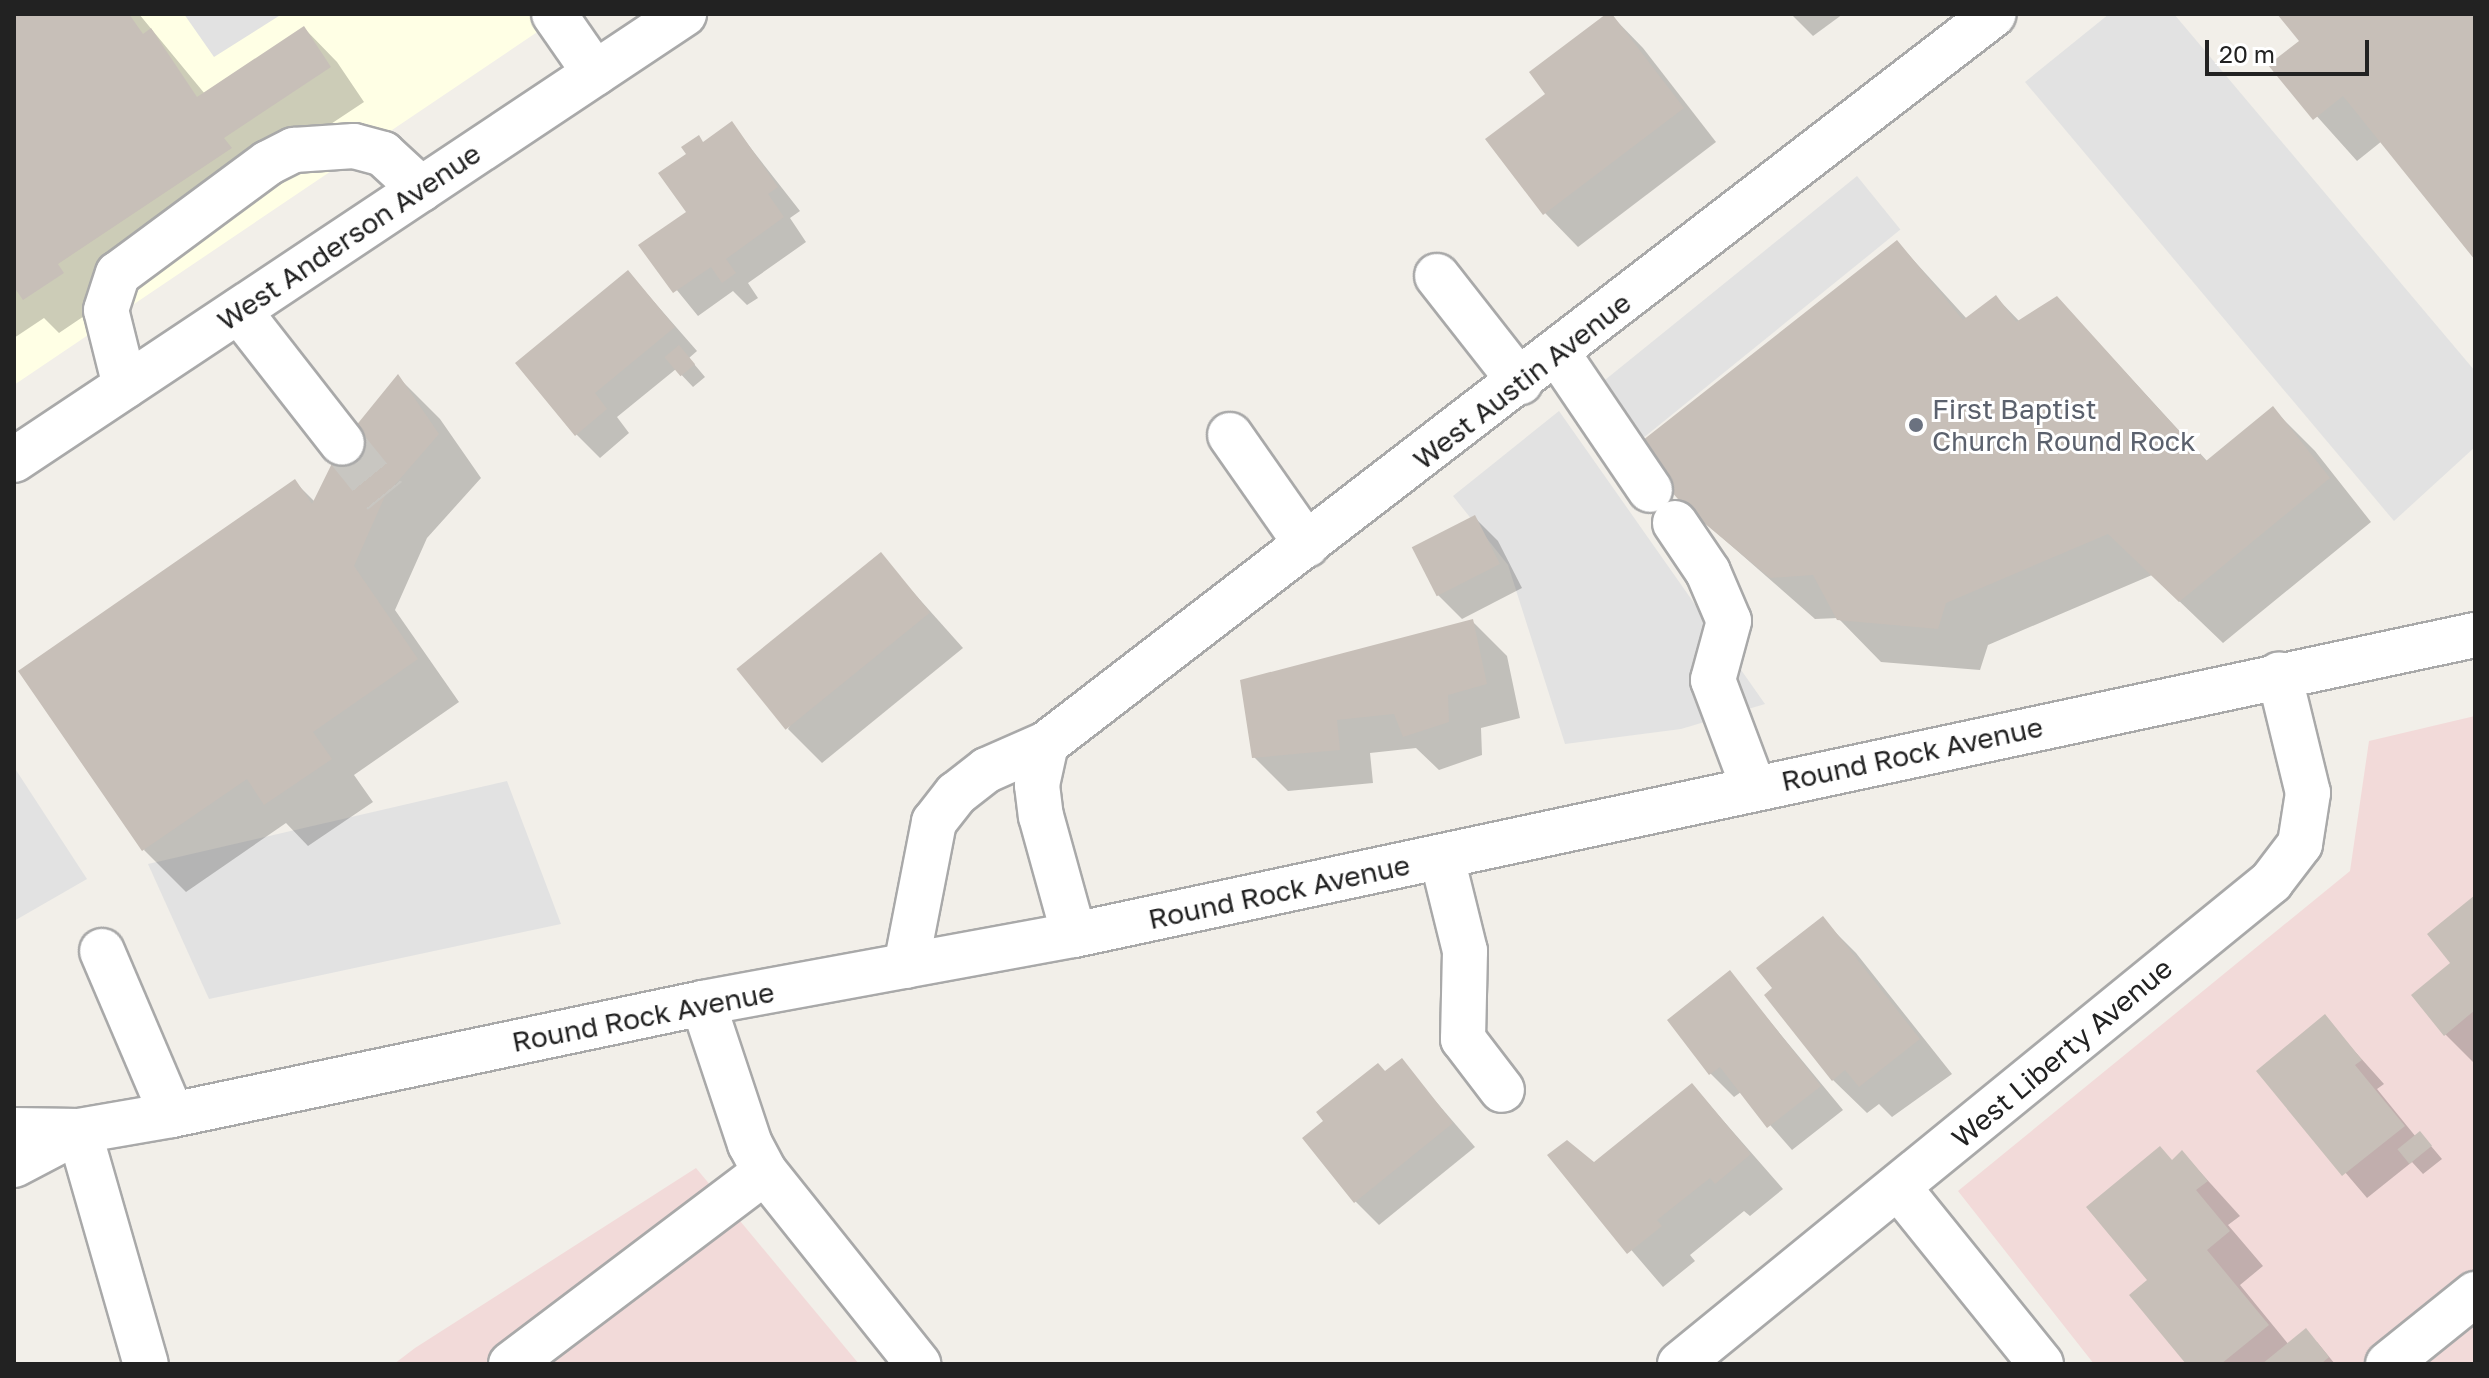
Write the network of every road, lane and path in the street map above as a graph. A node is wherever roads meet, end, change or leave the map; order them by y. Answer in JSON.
{"nodes":[{"id":1,"x":554,"y":14,"type":"edge"},
{"id":2,"x":684,"y":14,"type":"edge"},
{"id":3,"x":1994,"y":14,"type":"edge"},
{"id":4,"x":595,"y":73,"type":"junction"},
{"id":5,"x":421,"y":189,"type":"junction"},
{"id":6,"x":1437,"y":276,"type":"dead end"},
{"id":7,"x":239,"y":311,"type":"junction"},
{"id":8,"x":1558,"y":354,"type":"junction"},
{"id":9,"x":1520,"y":382,"type":"junction"},
{"id":10,"x":125,"y":386,"type":"junction"},
{"id":11,"x":1230,"y":435,"type":"dead end"},
{"id":12,"x":342,"y":443,"type":"tunnel mouth"},
{"id":13,"x":14,"y":460,"type":"edge"},
{"id":14,"x":1307,"y":545,"type":"junction"},
{"id":15,"x":2475,"y":635,"type":"edge"},
{"id":16,"x":2279,"y":674,"type":"junction"},
{"id":17,"x":1046,"y":744,"type":"junction"},
{"id":18,"x":1754,"y":789,"type":"junction"},
{"id":19,"x":1442,"y":858,"type":"junction"},
{"id":20,"x":1074,"y":935,"type":"junction"},
{"id":21,"x":102,"y":951,"type":"dead end"},
{"id":22,"x":906,"y":966,"type":"junction"},
{"id":23,"x":703,"y":1003,"type":"junction"},
{"id":24,"x":1502,"y":1090,"type":"dead end"},
{"id":25,"x":172,"y":1115,"type":"junction"},
{"id":26,"x":14,"y":1130,"type":"edge"},
{"id":27,"x":79,"y":1131,"type":"junction"},
{"id":28,"x":14,"y":1165,"type":"edge"},
{"id":29,"x":765,"y":1172,"type":"junction"},
{"id":30,"x":1899,"y":1188,"type":"junction"},
{"id":31,"x":2475,"y":1294,"type":"edge"},
{"id":32,"x":538,"y":1356,"type":"edge"},
{"id":33,"x":146,"y":1364,"type":"edge"},
{"id":34,"x":918,"y":1364,"type":"edge"},
{"id":35,"x":1680,"y":1364,"type":"edge"},
{"id":36,"x":2041,"y":1364,"type":"edge"},
{"id":37,"x":2388,"y":1364,"type":"edge"}],
"edges":[{"from":1,"to":4,"type":"street"},
{"from":2,"to":4,"type":"street","name":"West Anderson Avenue"},
{"from":3,"to":8,"type":"street","name":"West Austin Avenue"},
{"from":4,"to":5,"type":"street","name":"West Anderson Avenue"},
{"from":5,"to":7,"type":"street","name":"West Anderson Avenue"},
{"from":5,"to":10,"type":"street"},
{"from":6,"to":9,"type":"street"},
{"from":7,"to":10,"type":"street","name":"West Anderson Avenue"},
{"from":7,"to":12,"type":"street"},
{"from":8,"to":9,"type":"street","name":"West Austin Avenue"},
{"from":8,"to":18,"type":"street"},
{"from":9,"to":14,"type":"street","name":"West Austin Avenue"},
{"from":10,"to":13,"type":"street","name":"West Anderson Avenue"},
{"from":11,"to":14,"type":"street"},
{"from":14,"to":17,"type":"street","name":"West Austin Avenue"},
{"from":15,"to":16,"type":"street","name":"Round Rock Avenue"},
{"from":16,"to":18,"type":"street","name":"Round Rock Avenue"},
{"from":16,"to":30,"type":"street","name":"West Liberty Avenue"},
{"from":17,"to":20,"type":"street"},
{"from":17,"to":22,"type":"street","name":"West Austin Avenue"},
{"from":18,"to":19,"type":"street","name":"Round Rock Avenue"},
{"from":19,"to":20,"type":"street","name":"Round Rock Avenue"},
{"from":19,"to":24,"type":"street"},
{"from":20,"to":22,"type":"street","name":"Round Rock Avenue"},
{"from":21,"to":25,"type":"street"},
{"from":22,"to":23,"type":"street","name":"Round Rock Avenue"},
{"from":23,"to":25,"type":"street","name":"Round Rock Avenue"},
{"from":23,"to":29,"type":"street"},
{"from":25,"to":27,"type":"street","name":"Round Rock Avenue"},
{"from":26,"to":27,"type":"street","name":"Round Rock Avenue"},
{"from":27,"to":28,"type":"street","name":"Round Rock Avenue"},
{"from":27,"to":33,"type":"street"},
{"from":29,"to":32,"type":"street"},
{"from":29,"to":34,"type":"street"},
{"from":30,"to":35,"type":"street","name":"West Liberty Avenue"},
{"from":30,"to":36,"type":"street"},
{"from":31,"to":37,"type":"street"}]}
